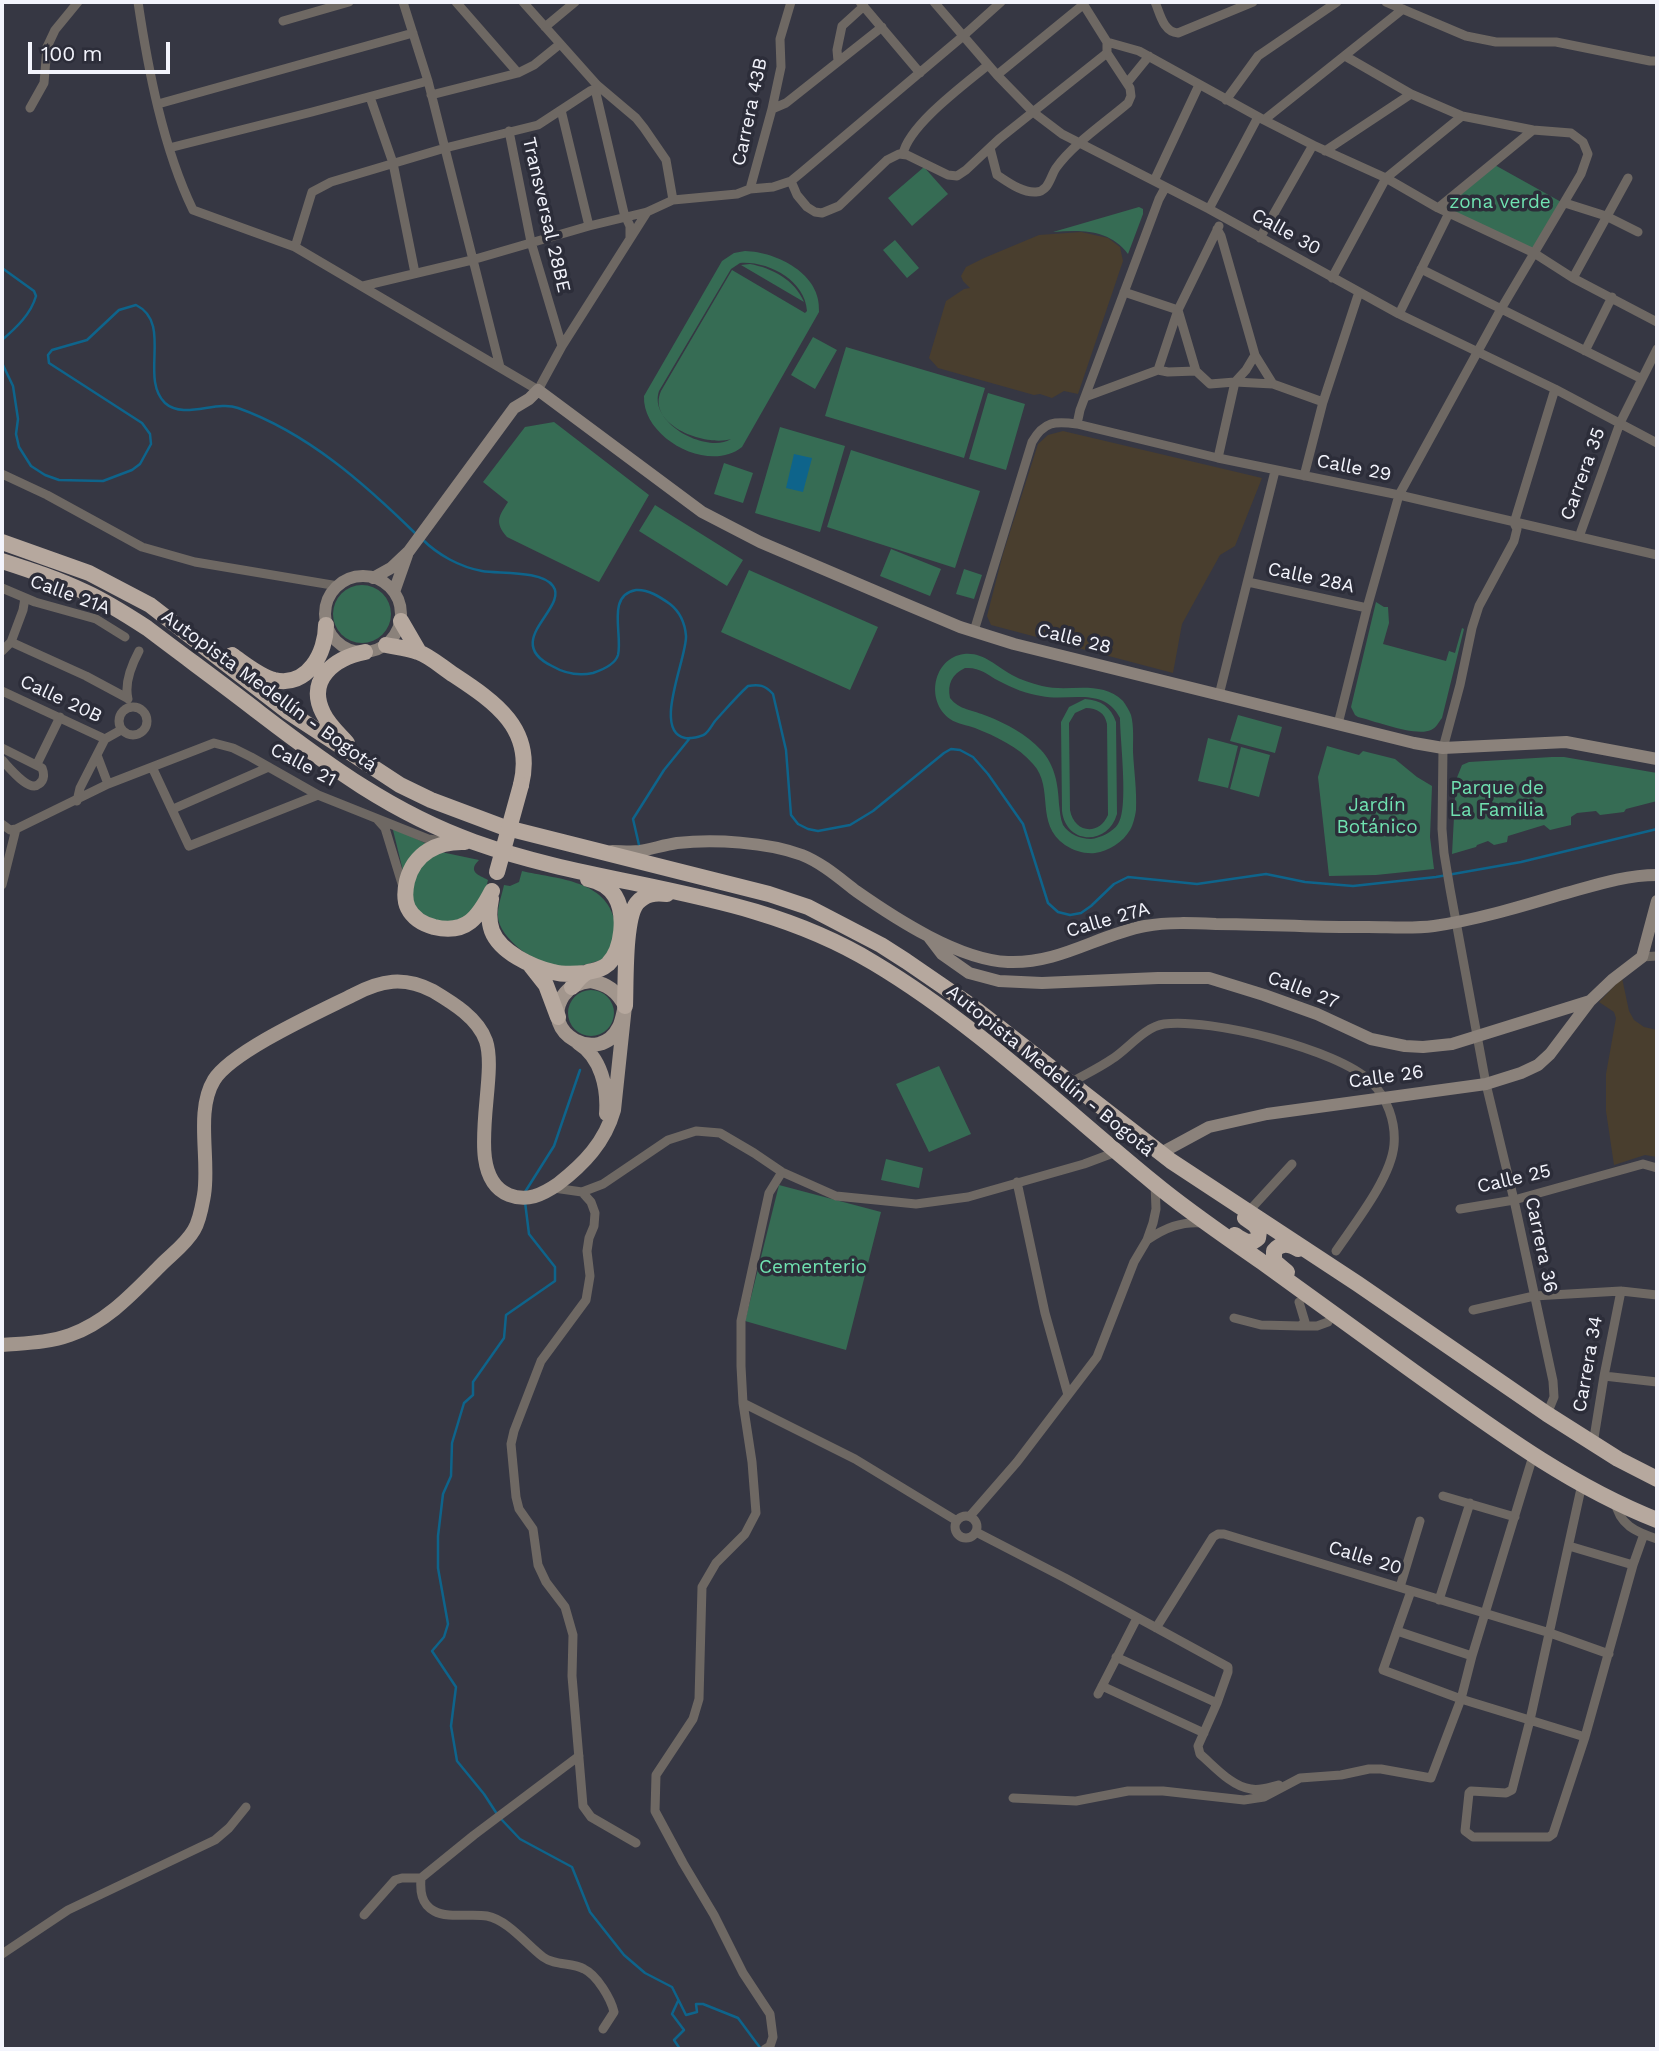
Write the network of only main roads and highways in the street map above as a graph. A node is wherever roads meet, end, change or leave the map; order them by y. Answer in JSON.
{"nodes":[{"id":1,"x":2,"y":542,"type":"edge"},
{"id":2,"x":411,"y":547,"type":"junction"},
{"id":3,"x":2,"y":561,"type":"edge"},
{"id":4,"x":373,"y":578,"type":"junction"},
{"id":5,"x":394,"y":592,"type":"junction"},
{"id":6,"x":401,"y":621,"type":"junction"},
{"id":7,"x":326,"y":625,"type":"junction"},
{"id":8,"x":183,"y":629,"type":"junction"},
{"id":9,"x":386,"y":645,"type":"junction"},
{"id":10,"x":365,"y":652,"type":"junction"},
{"id":11,"x":419,"y":652,"type":"junction"},
{"id":12,"x":360,"y":758,"type":"junction"},
{"id":13,"x":1657,"y":759,"type":"edge"},
{"id":14,"x":478,"y":843,"type":"junction"},
{"id":15,"x":596,"y":851,"type":"junction"},
{"id":16,"x":550,"y":863,"type":"junction"},
{"id":17,"x":1657,"y":875,"type":"edge"},
{"id":18,"x":492,"y":891,"type":"junction"},
{"id":19,"x":699,"y":895,"type":"junction"},
{"id":20,"x":1657,"y":901,"type":"edge"},
{"id":21,"x":927,"y":934,"type":"junction"},
{"id":22,"x":523,"y":960,"type":"junction"},
{"id":23,"x":579,"y":979,"type":"junction"},
{"id":24,"x":1590,"y":1001,"type":"junction"},
{"id":25,"x":625,"y":1006,"type":"junction"},
{"id":26,"x":558,"y":1017,"type":"junction"},
{"id":27,"x":573,"y":1040,"type":"junction"},
{"id":28,"x":599,"y":1143,"type":"junction"},
{"id":29,"x":1166,"y":1157,"type":"junction"},
{"id":30,"x":1151,"y":1181,"type":"junction"},
{"id":31,"x":1358,"y":1284,"type":"junction"},
{"id":32,"x":2,"y":1345,"type":"edge"},
{"id":33,"x":1385,"y":1350,"type":"junction"},
{"id":34,"x":1657,"y":1479,"type":"edge"},
{"id":35,"x":1635,"y":1510,"type":"junction"},
{"id":36,"x":1657,"y":1513,"type":"edge"},
{"id":37,"x":1657,"y":1520,"type":"edge"}],
"edges":[{"from":1,"to":8,"type":"highway","name":"Autopista Medellín - Bogotá"},
{"from":2,"to":4,"type":"main road"},
{"from":2,"to":5,"type":"main road"},
{"from":2,"to":13,"type":"main road","name":"Calle 28"},
{"from":3,"to":14,"type":"highway","name":"Autopista Medellín - Bogotá"},
{"from":4,"to":5,"type":"main road"},
{"from":4,"to":7,"type":"main road"},
{"from":5,"to":6,"type":"main road"},
{"from":6,"to":9,"type":"main road"},
{"from":6,"to":11,"type":"highway"},
{"from":7,"to":8,"type":"highway"},
{"from":7,"to":10,"type":"main road"},
{"from":8,"to":12,"type":"highway","name":"Autopista Medellín - Bogotá"},
{"from":9,"to":10,"type":"main road"},
{"from":9,"to":11,"type":"highway"},
{"from":10,"to":12,"type":"highway"},
{"from":11,"to":18,"type":"highway","bridge":true},
{"from":12,"to":15,"type":"highway","name":"Autopista Medellín - Bogotá"},
{"from":14,"to":16,"type":"highway","name":"Autopista Medellín - Bogotá"},
{"from":14,"to":18,"type":"highway"},
{"from":15,"to":21,"type":"main road","name":"Calle 27A"},
{"from":15,"to":29,"type":"highway","name":"Autopista Medellín - Bogotá"},
{"from":16,"to":19,"type":"highway","name":"Autopista Medellín - Bogotá"},
{"from":16,"to":23,"type":"highway"},
{"from":17,"to":21,"type":"main road","name":"Calle 27A"},
{"from":18,"to":22,"type":"highway"},
{"from":19,"to":25,"type":"highway"},
{"from":19,"to":30,"type":"highway","name":"Autopista Medellín - Bogotá"},
{"from":20,"to":24,"type":"main road","name":"Calle 27"},
{"from":21,"to":24,"type":"main road","name":"Calle 27"},
{"from":22,"to":23,"type":"highway"},
{"from":22,"to":26,"type":"highway"},
{"from":23,"to":25,"type":"main road"},
{"from":23,"to":26,"type":"main road"},
{"from":24,"to":29,"type":"main road","name":"Calle 26"},
{"from":25,"to":27,"type":"main road"},
{"from":25,"to":28,"type":"main road"},
{"from":26,"to":27,"type":"main road"},
{"from":27,"to":28,"type":"main road"},
{"from":28,"to":32,"type":"main road"},
{"from":29,"to":30,"type":"highway"},
{"from":29,"to":31,"type":"highway","name":"Autopista Medellín - Bogotá"},
{"from":30,"to":33,"type":"highway","name":"Autopista Medellín - Bogotá"},
{"from":31,"to":33,"type":"highway"},
{"from":31,"to":34,"type":"highway","name":"Autopista Medellín - Bogotá"},
{"from":33,"to":35,"type":"highway","name":"Autopista Medellín - Bogotá"},
{"from":35,"to":36,"type":"highway"},
{"from":35,"to":37,"type":"highway","name":"Autopista Medellín - Bogotá"}]}
